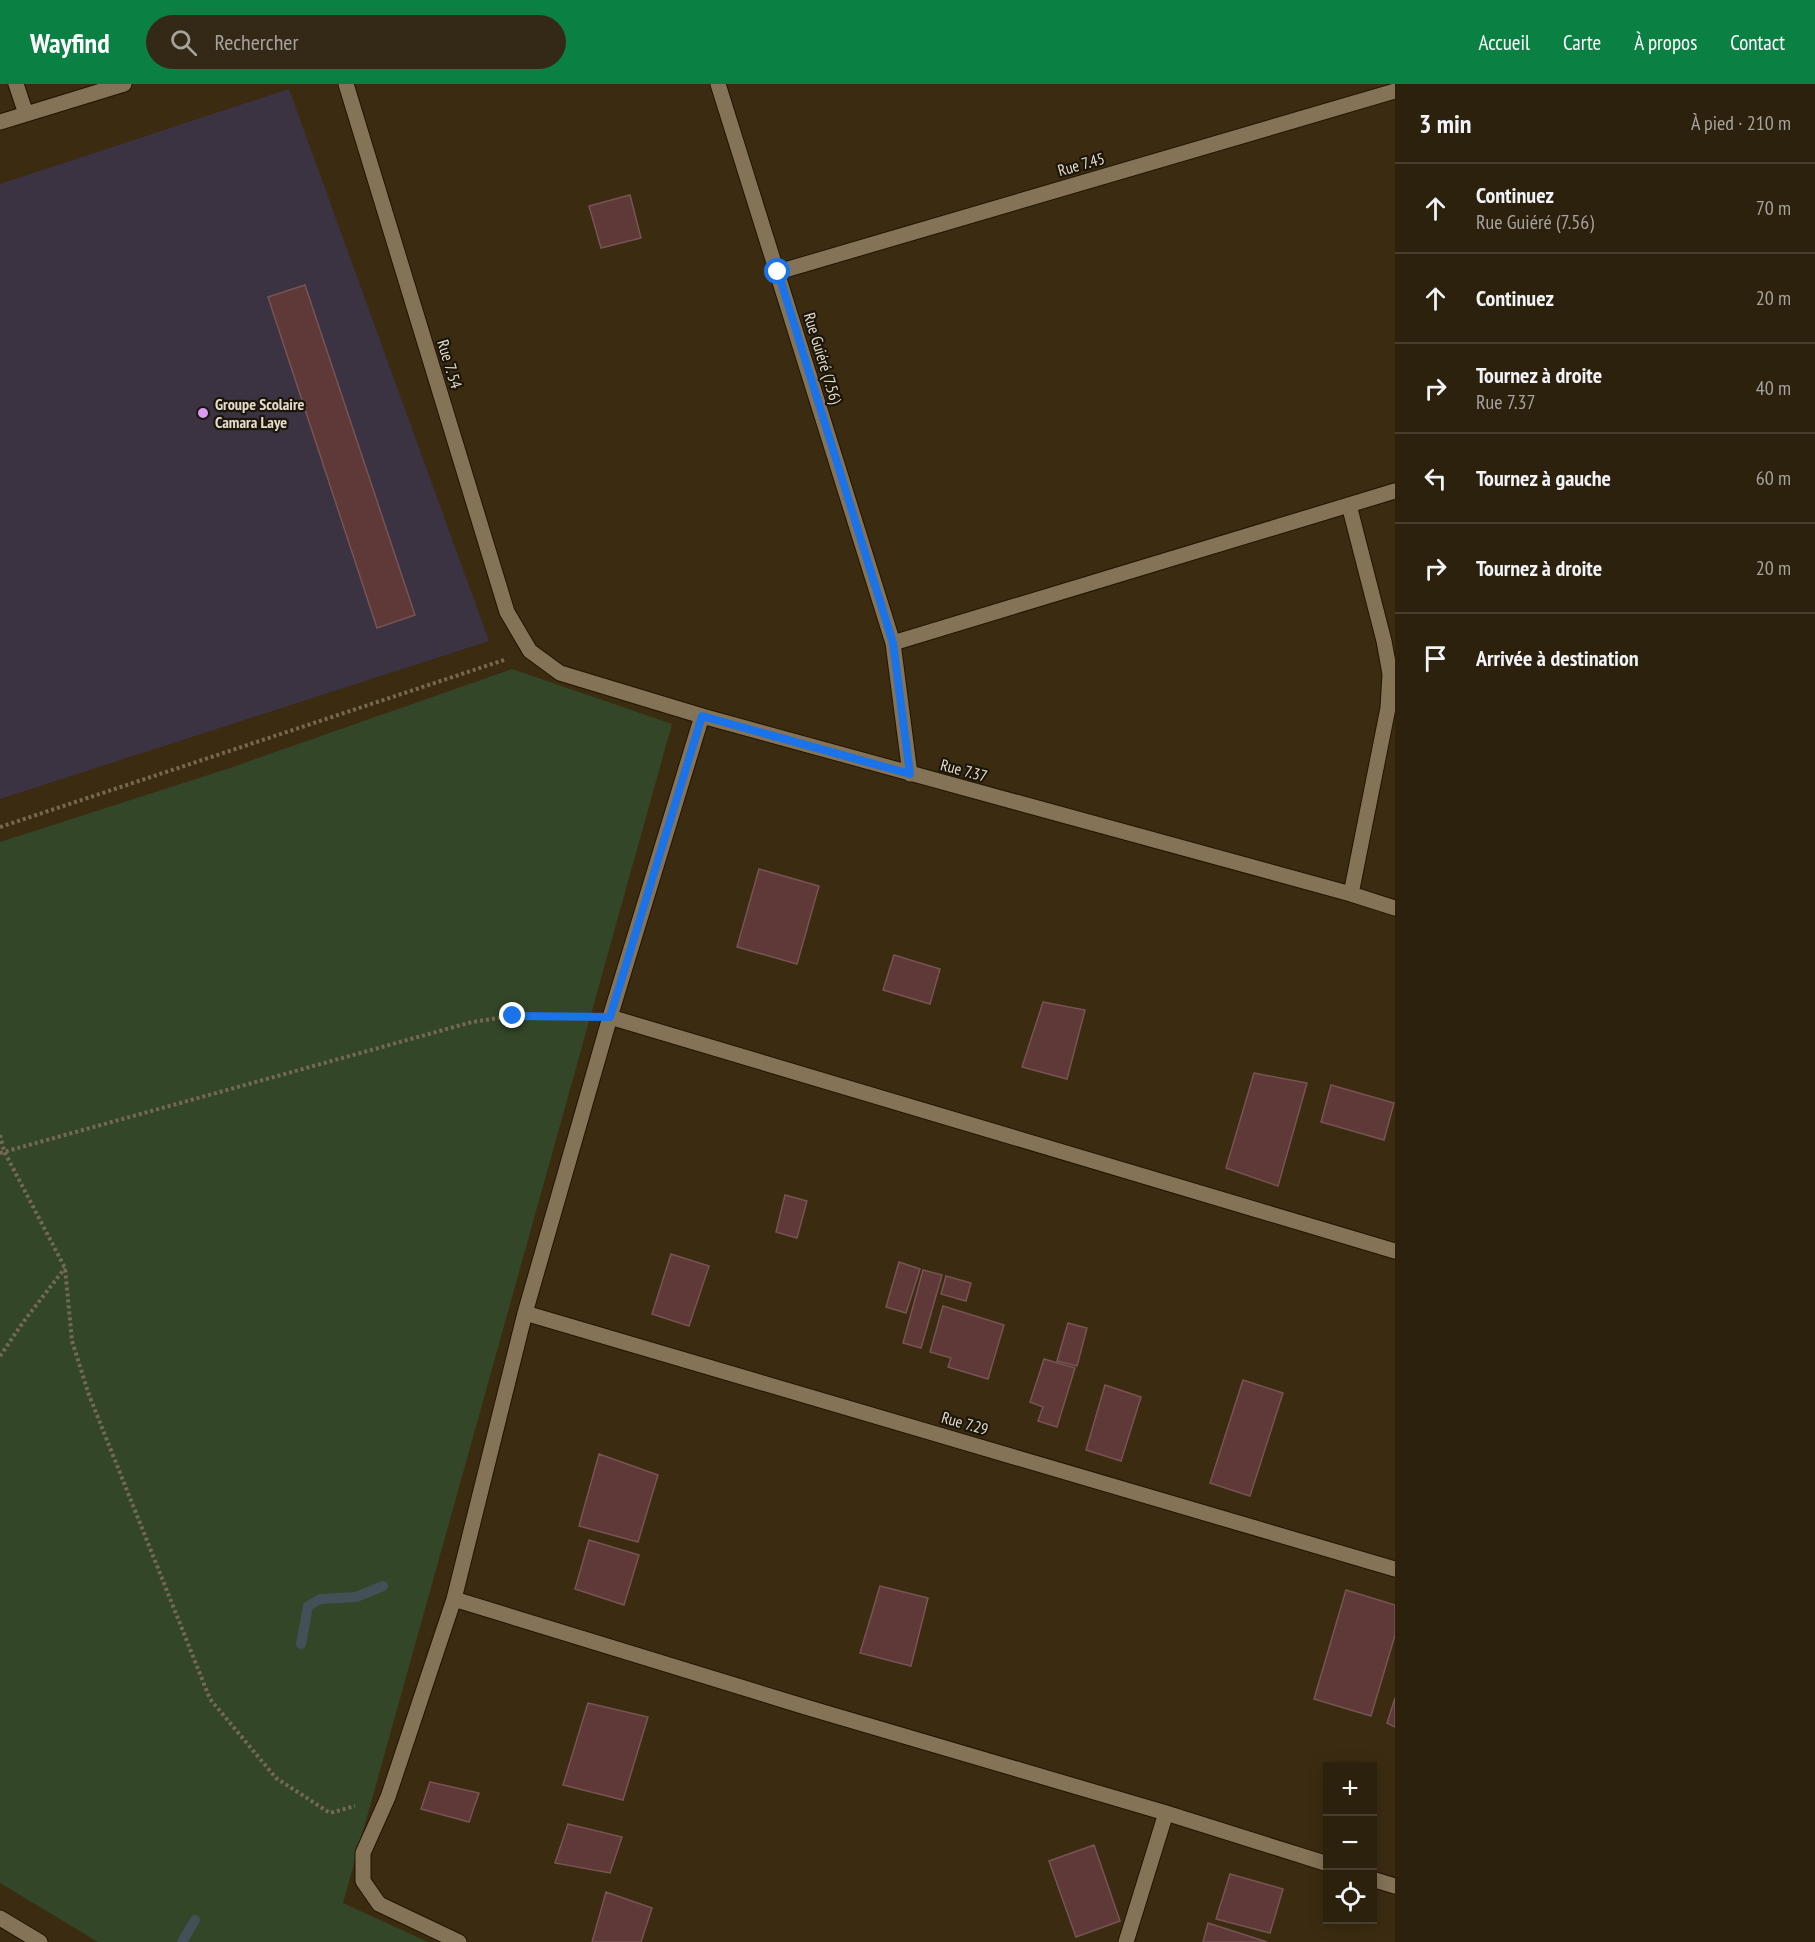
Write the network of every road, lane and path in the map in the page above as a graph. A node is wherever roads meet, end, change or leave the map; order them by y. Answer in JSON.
{"nodes":[{"id":1,"x":16,"y":84,"type":"edge"},
{"id":2,"x":124,"y":84,"type":"edge"},
{"id":3,"x":346,"y":84,"type":"edge"},
{"id":4,"x":718,"y":84,"type":"edge"},
{"id":5,"x":1395,"y":91,"type":"edge"},
{"id":6,"x":26,"y":114,"type":"junction"},
{"id":7,"x":0,"y":122,"type":"edge"},
{"id":8,"x":778,"y":272,"type":"junction"},
{"id":9,"x":1395,"y":491,"type":"edge"},
{"id":10,"x":1349,"y":505,"type":"junction"},
{"id":11,"x":893,"y":643,"type":"junction"},
{"id":12,"x":530,"y":651,"type":"junction"},
{"id":13,"x":702,"y":716,"type":"junction"},
{"id":14,"x":910,"y":774,"type":"junction"},
{"id":15,"x":0,"y":827,"type":"edge"},
{"id":16,"x":1351,"y":894,"type":"junction"},
{"id":17,"x":1395,"y":908,"type":"edge"},
{"id":18,"x":610,"y":1017,"type":"junction"},
{"id":19,"x":0,"y":1136,"type":"edge"},
{"id":20,"x":2,"y":1152,"type":"edge"},
{"id":21,"x":1395,"y":1251,"type":"edge"},
{"id":22,"x":64,"y":1268,"type":"junction"},
{"id":23,"x":525,"y":1313,"type":"junction"},
{"id":24,"x":0,"y":1356,"type":"edge"},
{"id":25,"x":1395,"y":1569,"type":"edge"},
{"id":26,"x":454,"y":1599,"type":"junction"},
{"id":27,"x":388,"y":1797,"type":"junction"},
{"id":28,"x":1166,"y":1813,"type":"junction"},
{"id":29,"x":1323,"y":1862,"type":"edge"},
{"id":30,"x":1377,"y":1881,"type":"edge"},
{"id":31,"x":1395,"y":1886,"type":"edge"},
{"id":32,"x":0,"y":1918,"type":"edge"},
{"id":33,"x":40,"y":1942,"type":"edge"},
{"id":34,"x":459,"y":1942,"type":"edge"},
{"id":35,"x":1126,"y":1942,"type":"edge"}],
"edges":[{"from":1,"to":6,"type":"street"},
{"from":2,"to":6,"type":"street"},
{"from":3,"to":12,"type":"street","name":"Rue 7. 54"},
{"from":4,"to":8,"type":"street","name":"Rue Guiéré (7.56)"},
{"from":5,"to":8,"type":"street","name":"Rue 7.45"},
{"from":6,"to":7,"type":"street"},
{"from":8,"to":11,"type":"street","name":"Rue Guiéré (7.56)"},
{"from":9,"to":10,"type":"street"},
{"from":10,"to":11,"type":"street"},
{"from":10,"to":16,"type":"street"},
{"from":11,"to":14,"type":"street","name":"Rue Guiéré (7.56)"},
{"from":12,"to":13,"type":"street","name":"Rue 7.37"},
{"from":12,"to":15,"type":"path"},
{"from":13,"to":14,"type":"street","name":"Rue 7.37"},
{"from":13,"to":18,"type":"street"},
{"from":14,"to":16,"type":"street","name":"Rue 7.37"},
{"from":16,"to":17,"type":"street","name":"Rue 7.37"},
{"from":18,"to":20,"type":"path"},
{"from":18,"to":21,"type":"street"},
{"from":18,"to":23,"type":"street"},
{"from":19,"to":20,"type":"path"},
{"from":20,"to":22,"type":"path"},
{"from":22,"to":24,"type":"path"},
{"from":22,"to":27,"type":"path"},
{"from":23,"to":25,"type":"street","name":"Rue 7.29"},
{"from":23,"to":26,"type":"street"},
{"from":26,"to":27,"type":"street"},
{"from":26,"to":28,"type":"street"},
{"from":27,"to":34,"type":"street"},
{"from":28,"to":29,"type":"street"},
{"from":28,"to":35,"type":"street"},
{"from":30,"to":31,"type":"street"},
{"from":32,"to":33,"type":"street"}]}
